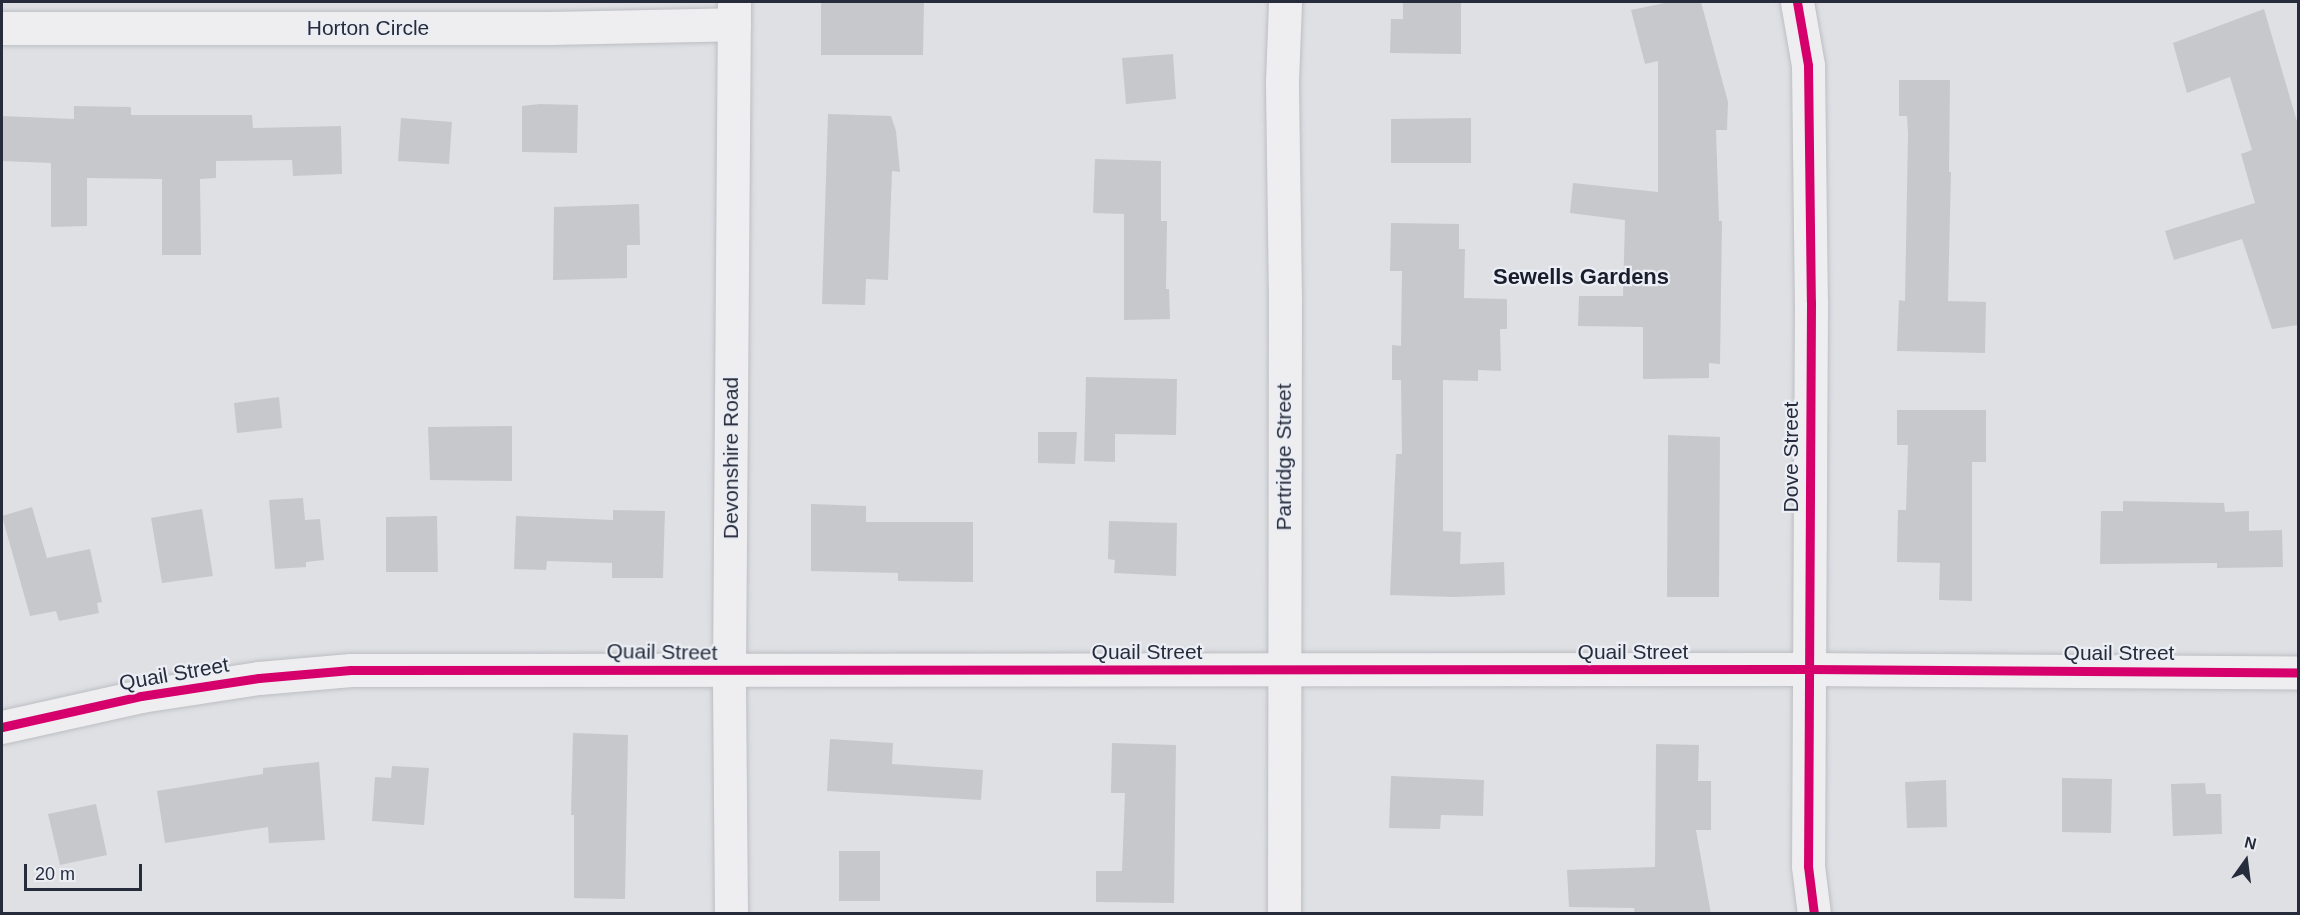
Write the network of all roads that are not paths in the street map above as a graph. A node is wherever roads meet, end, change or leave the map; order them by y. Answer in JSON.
{"nodes":[{"id":1,"x":1285,"y":2,"type":"edge"},
{"id":2,"x":1797,"y":2,"type":"edge"},
{"id":3,"x":734,"y":13,"type":"edge"},
{"id":4,"x":2,"y":28,"type":"edge"},
{"id":5,"x":1808,"y":669,"type":"junction"},
{"id":6,"x":729,"y":671,"type":"junction"},
{"id":7,"x":1283,"y":671,"type":"junction"},
{"id":8,"x":2298,"y":672,"type":"edge"},
{"id":9,"x":2,"y":727,"type":"edge"},
{"id":10,"x":731,"y":914,"type":"edge"},
{"id":11,"x":1284,"y":914,"type":"edge"},
{"id":12,"x":1814,"y":914,"type":"edge"}],
"edges":[{"from":1,"to":7,"type":"street","name":"Partridge Street"},
{"from":2,"to":5,"type":"street","name":"Dove Street"},
{"from":3,"to":4,"type":"street","name":"Horton Circle"},
{"from":3,"to":6,"type":"street","name":"Devonshire Road"},
{"from":5,"to":7,"type":"street","name":"Quail Street"},
{"from":5,"to":8,"type":"street","name":"Quail Street"},
{"from":5,"to":12,"type":"street","name":"Dove Street"},
{"from":6,"to":7,"type":"street","name":"Quail Street"},
{"from":6,"to":9,"type":"street","name":"Quail Street"},
{"from":6,"to":10,"type":"street","name":"Devonshire Road"},
{"from":7,"to":11,"type":"street","name":"Partridge Street"}]}
